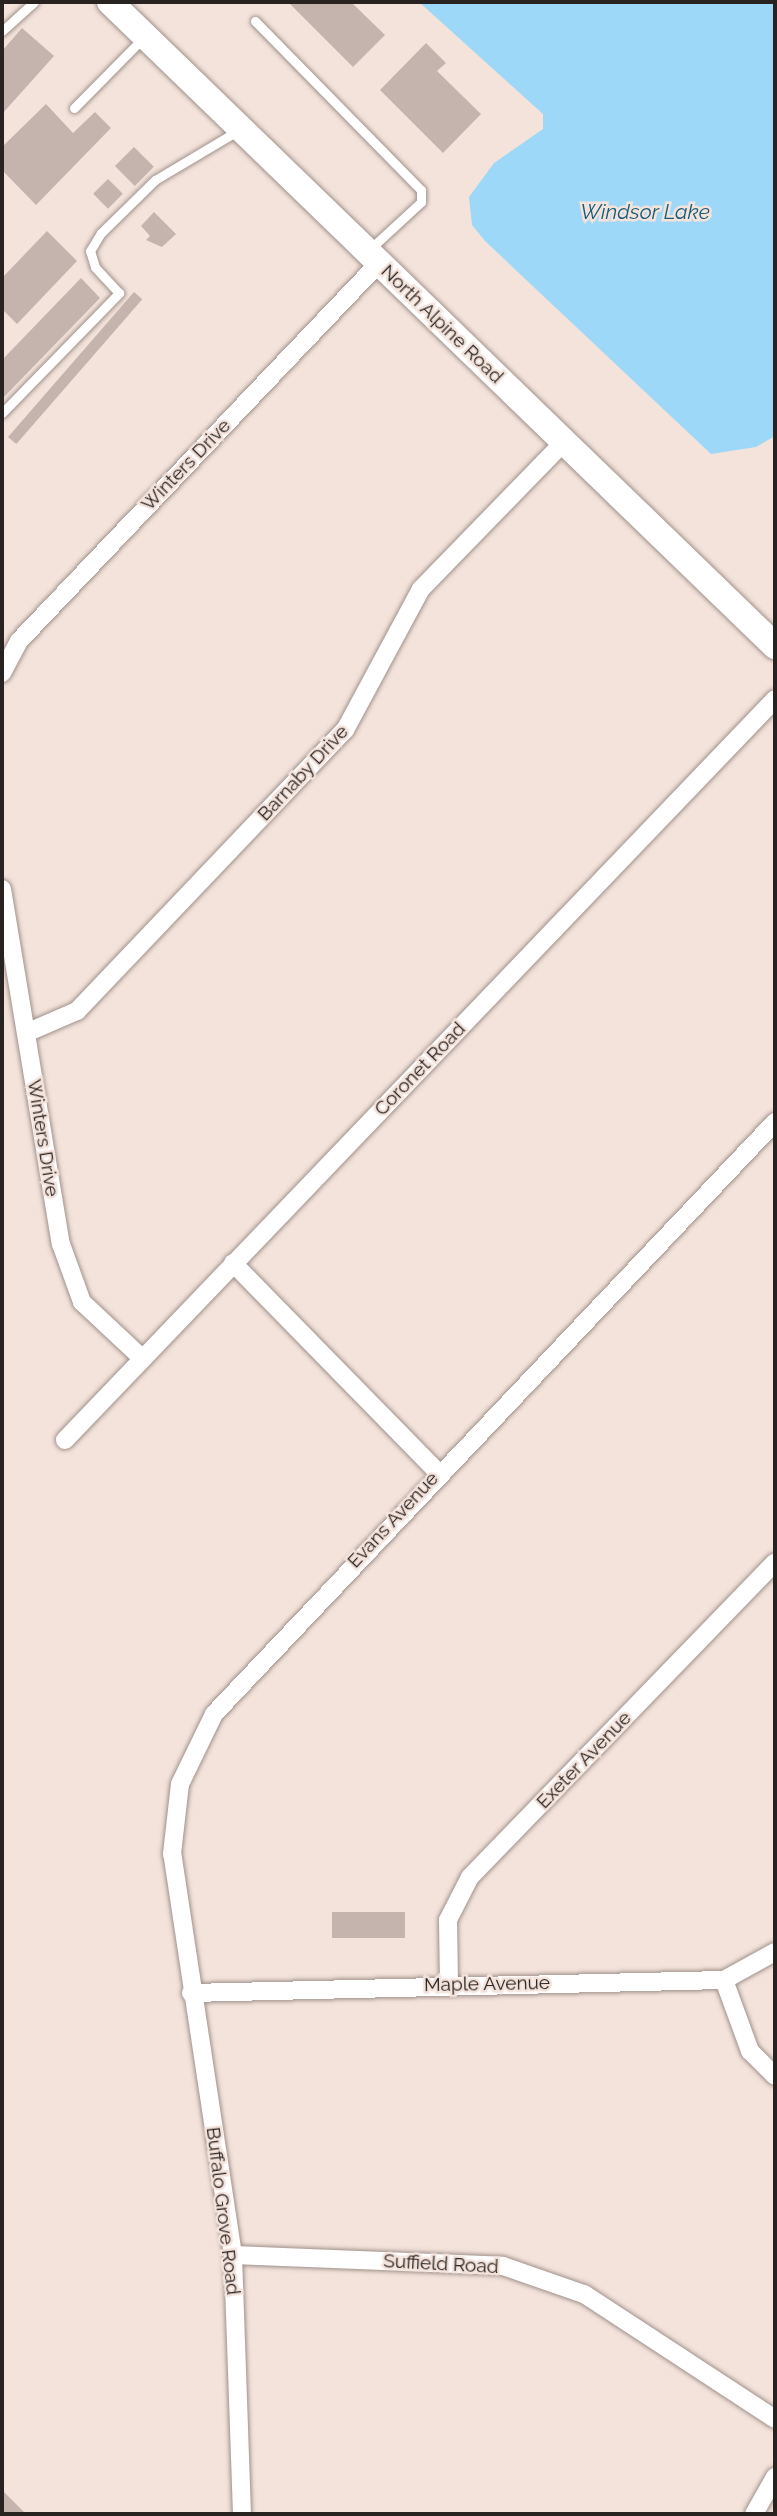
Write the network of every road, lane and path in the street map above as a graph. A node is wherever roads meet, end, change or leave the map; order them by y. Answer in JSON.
{"nodes":[{"id":1,"x":34,"y":2,"type":"edge"},
{"id":2,"x":110,"y":2,"type":"edge"},
{"id":3,"x":255,"y":21,"type":"dead end"},
{"id":4,"x":2,"y":31,"type":"edge"},
{"id":5,"x":145,"y":36,"type":"junction"},
{"id":6,"x":75,"y":108,"type":"dead end"},
{"id":7,"x":240,"y":129,"type":"junction"},
{"id":8,"x":373,"y":257,"type":"junction"},
{"id":9,"x":2,"y":414,"type":"edge"},
{"id":10,"x":565,"y":442,"type":"junction"},
{"id":11,"x":775,"y":646,"type":"edge"},
{"id":12,"x":2,"y":673,"type":"edge"},
{"id":13,"x":775,"y":699,"type":"edge"},
{"id":14,"x":2,"y":889,"type":"edge"},
{"id":15,"x":26,"y":1033,"type":"junction"},
{"id":16,"x":775,"y":1122,"type":"edge"},
{"id":17,"x":233,"y":1263,"type":"junction"},
{"id":18,"x":143,"y":1359,"type":"junction"},
{"id":19,"x":65,"y":1440,"type":"dead end"},
{"id":20,"x":438,"y":1472,"type":"junction"},
{"id":21,"x":775,"y":1562,"type":"edge"},
{"id":22,"x":775,"y":1952,"type":"edge"},
{"id":23,"x":724,"y":1980,"type":"junction"},
{"id":24,"x":449,"y":1984,"type":"junction"},
{"id":25,"x":191,"y":1993,"type":"junction"},
{"id":26,"x":775,"y":2076,"type":"edge"},
{"id":27,"x":233,"y":2255,"type":"junction"},
{"id":28,"x":775,"y":2419,"type":"edge"},
{"id":29,"x":775,"y":2477,"type":"edge"},
{"id":30,"x":242,"y":2514,"type":"edge"},
{"id":31,"x":754,"y":2514,"type":"edge"}],
"edges":[{"from":1,"to":4,"type":"lane"},
{"from":2,"to":5,"type":"main road","name":"North Alpine Road"},
{"from":3,"to":8,"type":"lane"},
{"from":5,"to":6,"type":"lane"},
{"from":5,"to":7,"type":"main road","name":"North Alpine Road"},
{"from":7,"to":8,"type":"main road","name":"North Alpine Road"},
{"from":7,"to":9,"type":"lane"},
{"from":8,"to":10,"type":"main road","name":"North Alpine Road"},
{"from":8,"to":12,"type":"street","name":"Winters Drive"},
{"from":10,"to":11,"type":"main road","name":"North Alpine Road"},
{"from":10,"to":15,"type":"street","name":"Barnaby Drive"},
{"from":13,"to":17,"type":"street","name":"Coronet Road"},
{"from":14,"to":15,"type":"street","name":"Winters Drive"},
{"from":15,"to":18,"type":"street","name":"Winters Drive"},
{"from":16,"to":20,"type":"street","name":"Evans Avenue"},
{"from":17,"to":18,"type":"street","name":"Coronet Road"},
{"from":17,"to":20,"type":"street"},
{"from":18,"to":19,"type":"street","name":"Coronet Road"},
{"from":20,"to":25,"type":"street","name":"Evans Avenue"},
{"from":21,"to":24,"type":"street","name":"Exeter Avenue"},
{"from":22,"to":23,"type":"street","name":"Maple Avenue"},
{"from":23,"to":24,"type":"street","name":"Maple Avenue"},
{"from":23,"to":26,"type":"street"},
{"from":24,"to":25,"type":"street","name":"Maple Avenue"},
{"from":25,"to":27,"type":"street","name":"Buffalo Grove Road"},
{"from":27,"to":28,"type":"street","name":"Suffield Road"},
{"from":27,"to":30,"type":"street","name":"Buffalo Grove Road"},
{"from":29,"to":31,"type":"street"}]}
